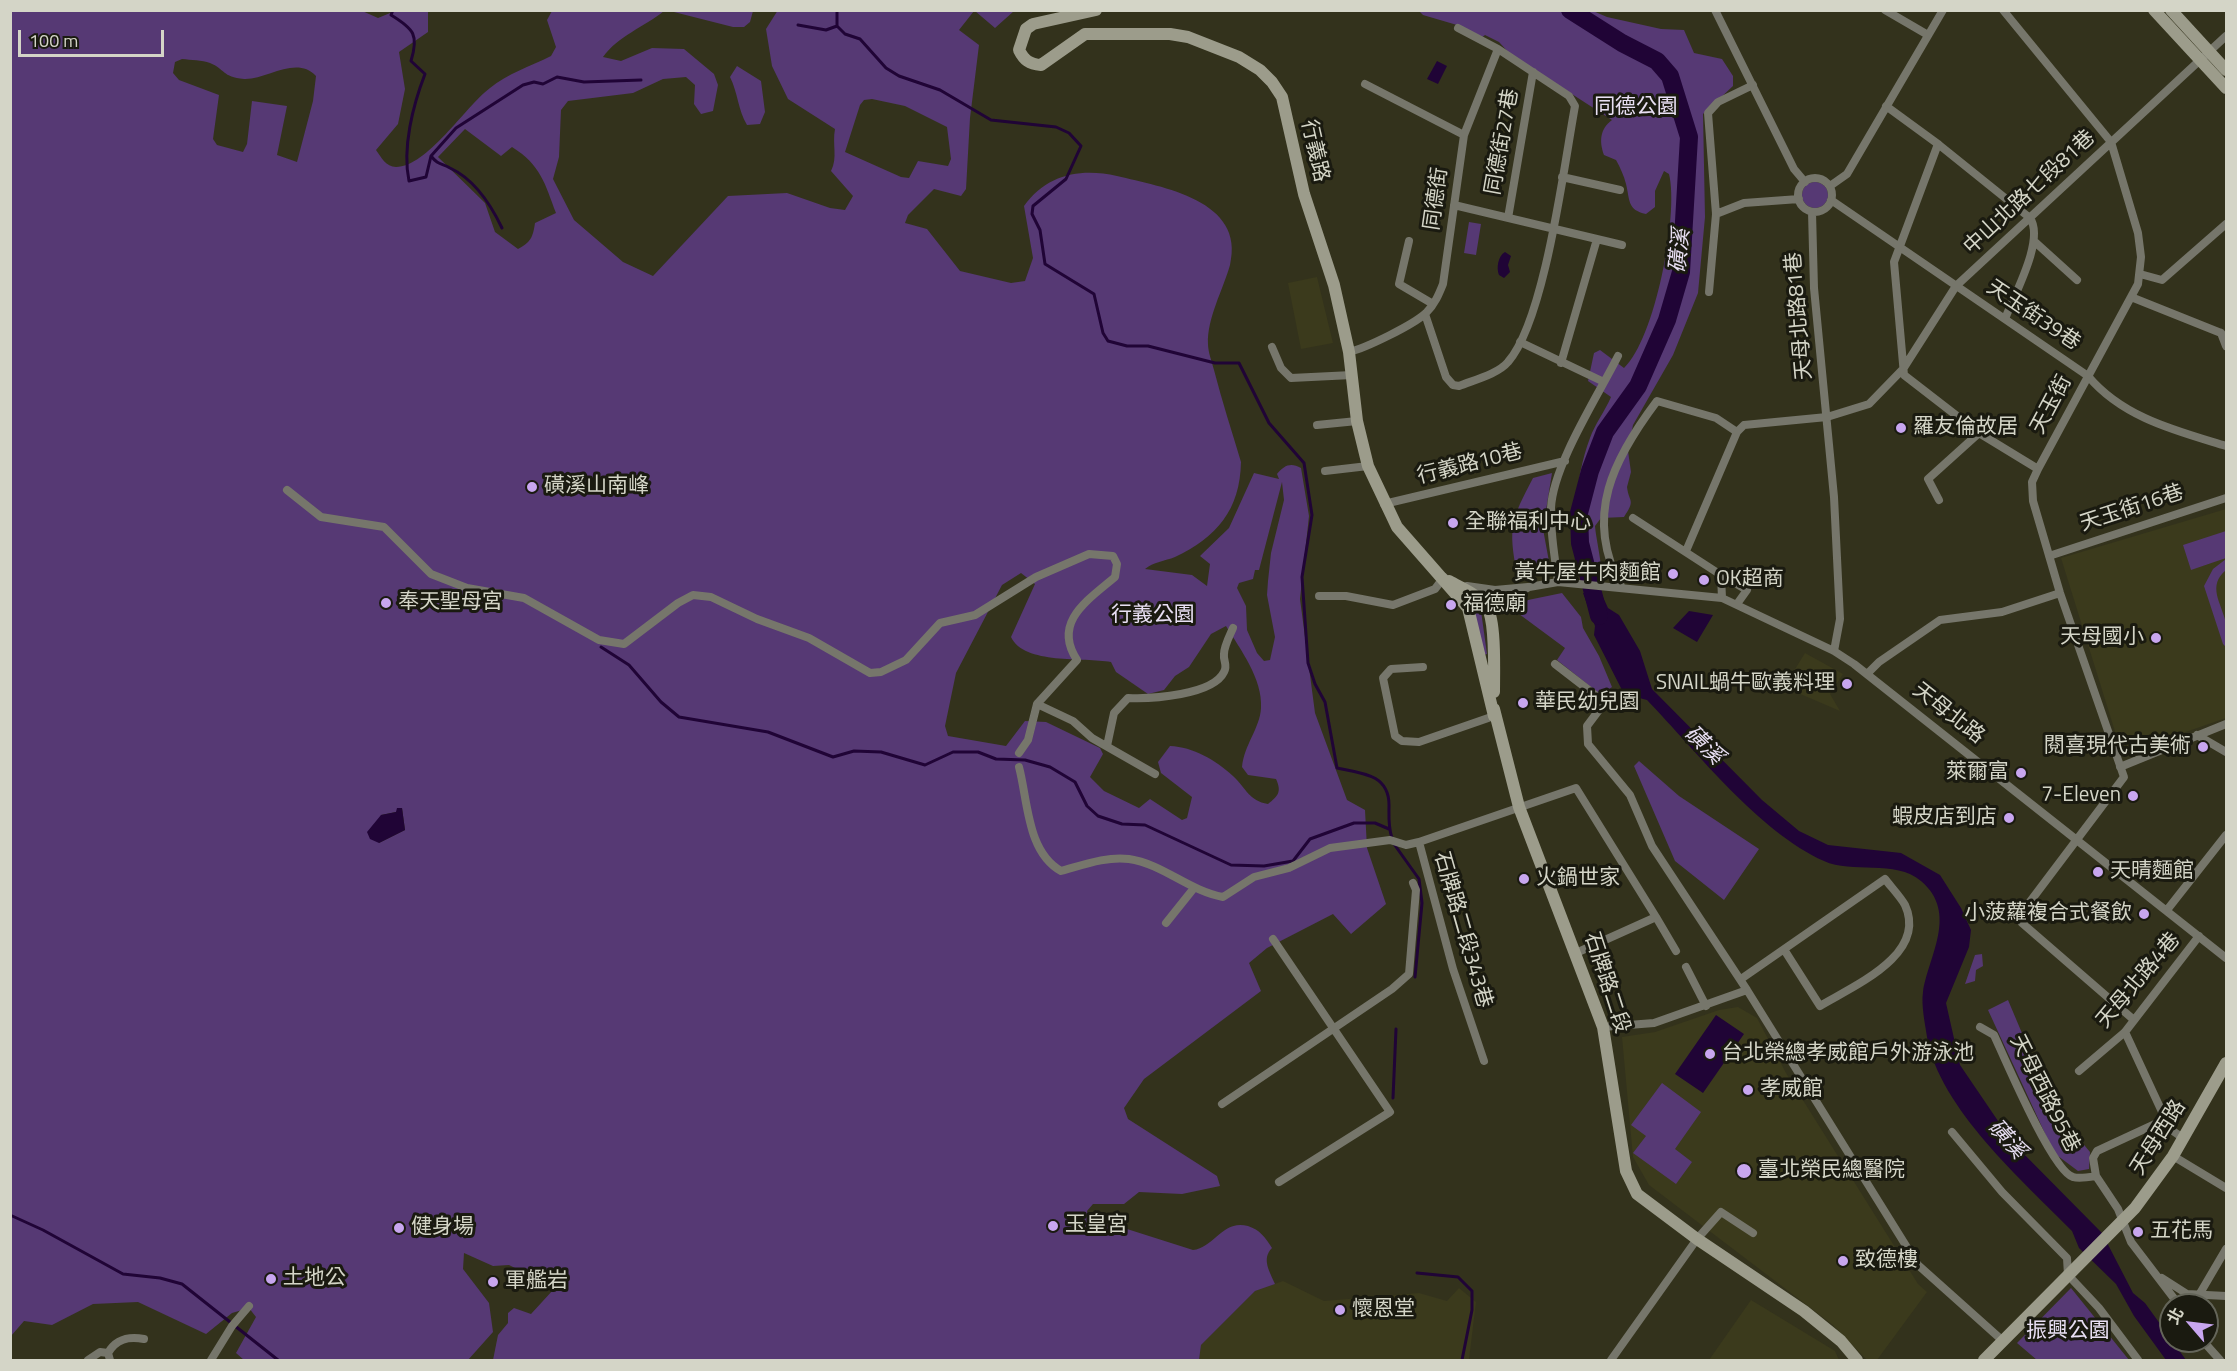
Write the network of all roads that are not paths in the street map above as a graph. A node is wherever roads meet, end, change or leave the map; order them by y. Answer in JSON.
{"nodes":[{"id":1,"x":1096,"y":10,"type":"edge"},
{"id":2,"x":1715,"y":10,"type":"edge"},
{"id":3,"x":1885,"y":10,"type":"edge"},
{"id":4,"x":1942,"y":10,"type":"edge"},
{"id":5,"x":2003,"y":10,"type":"edge"},
{"id":6,"x":2154,"y":10,"type":"edge"},
{"id":7,"x":2171,"y":10,"type":"edge"},
{"id":8,"x":1458,"y":28,"type":"dead end"},
{"id":9,"x":1928,"y":35,"type":"junction"},
{"id":10,"x":2226,"y":36,"type":"edge"},
{"id":11,"x":1498,"y":49,"type":"junction"},
{"id":12,"x":2205,"y":56,"type":"junction"},
{"id":13,"x":2226,"y":70,"type":"edge"},
{"id":14,"x":1533,"y":72,"type":"junction"},
{"id":15,"x":1365,"y":84,"type":"dead end"},
{"id":16,"x":1753,"y":85,"type":"junction"},
{"id":17,"x":2226,"y":88,"type":"edge"},
{"id":18,"x":1886,"y":106,"type":"junction"},
{"id":19,"x":1464,"y":135,"type":"junction"},
{"id":20,"x":2111,"y":142,"type":"junction"},
{"id":21,"x":1938,"y":144,"type":"junction"},
{"id":22,"x":1562,"y":177,"type":"junction"},
{"id":23,"x":1804,"y":182,"type":"junction"},
{"id":24,"x":1830,"y":186,"type":"junction"},
{"id":25,"x":1620,"y":190,"type":"dead end"},
{"id":26,"x":1799,"y":199,"type":"junction"},
{"id":27,"x":1831,"y":200,"type":"junction"},
{"id":28,"x":1454,"y":205,"type":"junction"},
{"id":29,"x":1812,"y":212,"type":"junction"},
{"id":30,"x":1716,"y":214,"type":"junction"},
{"id":31,"x":1508,"y":218,"type":"junction"},
{"id":32,"x":2030,"y":218,"type":"junction"},
{"id":33,"x":2226,"y":227,"type":"edge"},
{"id":34,"x":1552,"y":228,"type":"junction"},
{"id":35,"x":1597,"y":239,"type":"junction"},
{"id":36,"x":1409,"y":241,"type":"dead end"},
{"id":37,"x":2035,"y":242,"type":"junction"},
{"id":38,"x":1622,"y":245,"type":"dead end"},
{"id":39,"x":1900,"y":248,"type":"junction"},
{"id":40,"x":2140,"y":274,"type":"junction"},
{"id":41,"x":2077,"y":280,"type":"dead end"},
{"id":42,"x":1956,"y":286,"type":"junction"},
{"id":43,"x":1709,"y":292,"type":"dead end"},
{"id":44,"x":2131,"y":297,"type":"junction"},
{"id":45,"x":1433,"y":304,"type":"junction"},
{"id":46,"x":1425,"y":314,"type":"junction"},
{"id":47,"x":2005,"y":319,"type":"junction"},
{"id":48,"x":2224,"y":331,"type":"edge"},
{"id":49,"x":1520,"y":342,"type":"junction"},
{"id":50,"x":1272,"y":346,"type":"dead end"},
{"id":51,"x":2226,"y":346,"type":"edge"},
{"id":52,"x":1349,"y":352,"type":"junction"},
{"id":53,"x":1618,"y":356,"type":"dead end"},
{"id":54,"x":1561,"y":363,"type":"junction"},
{"id":55,"x":1903,"y":369,"type":"junction"},
{"id":56,"x":1352,"y":375,"type":"junction"},
{"id":57,"x":2088,"y":376,"type":"junction"},
{"id":58,"x":1604,"y":382,"type":"junction"},
{"id":59,"x":1827,"y":417,"type":"junction"},
{"id":60,"x":1357,"y":421,"type":"junction"},
{"id":61,"x":1317,"y":425,"type":"dead end"},
{"id":62,"x":1737,"y":432,"type":"junction"},
{"id":63,"x":1978,"y":434,"type":"junction"},
{"id":64,"x":2226,"y":446,"type":"edge"},
{"id":65,"x":1565,"y":461,"type":"junction"},
{"id":66,"x":1368,"y":466,"type":"junction"},
{"id":67,"x":2038,"y":469,"type":"junction"},
{"id":68,"x":1325,"y":471,"type":"dead end"},
{"id":69,"x":287,"y":490,"type":"dead end"},
{"id":70,"x":2226,"y":498,"type":"edge"},
{"id":71,"x":1939,"y":500,"type":"dead end"},
{"id":72,"x":1384,"y":504,"type":"junction"},
{"id":73,"x":1633,"y":518,"type":"dead end"},
{"id":74,"x":1686,"y":551,"type":"junction"},
{"id":75,"x":2049,"y":556,"type":"junction"},
{"id":76,"x":1722,"y":575,"type":"junction"},
{"id":77,"x":1443,"y":577,"type":"junction"},
{"id":78,"x":1558,"y":582,"type":"junction"},
{"id":79,"x":1529,"y":587,"type":"junction"},
{"id":80,"x":1616,"y":587,"type":"junction"},
{"id":81,"x":2060,"y":593,"type":"junction"},
{"id":82,"x":1318,"y":596,"type":"dead end"},
{"id":83,"x":1722,"y":598,"type":"junction"},
{"id":84,"x":1737,"y":604,"type":"junction"},
{"id":85,"x":1489,"y":610,"type":"junction"},
{"id":86,"x":1233,"y":628,"type":"dead end"},
{"id":87,"x":1834,"y":651,"type":"junction"},
{"id":88,"x":1555,"y":664,"type":"dead end"},
{"id":89,"x":1424,"y":667,"type":"dead end"},
{"id":90,"x":1866,"y":674,"type":"junction"},
{"id":91,"x":1037,"y":704,"type":"junction"},
{"id":92,"x":1494,"y":716,"type":"junction"},
{"id":93,"x":2226,"y":724,"type":"edge"},
{"id":94,"x":2197,"y":735,"type":"junction"},
{"id":95,"x":1107,"y":746,"type":"junction"},
{"id":96,"x":2226,"y":752,"type":"edge"},
{"id":97,"x":1019,"y":753,"type":"dead end"},
{"id":98,"x":1019,"y":767,"type":"dead end"},
{"id":99,"x":2120,"y":767,"type":"junction"},
{"id":100,"x":1155,"y":774,"type":"dead end"},
{"id":101,"x":1519,"y":807,"type":"junction"},
{"id":102,"x":2226,"y":836,"type":"edge"},
{"id":103,"x":2077,"y":838,"type":"junction"},
{"id":104,"x":1419,"y":842,"type":"junction"},
{"id":105,"x":1413,"y":883,"type":"dead end"},
{"id":106,"x":1194,"y":888,"type":"junction"},
{"id":107,"x":2167,"y":910,"type":"junction"},
{"id":108,"x":1656,"y":917,"type":"junction"},
{"id":109,"x":1166,"y":923,"type":"dead end"},
{"id":110,"x":2199,"y":936,"type":"junction"},
{"id":111,"x":1273,"y":939,"type":"dead end"},
{"id":112,"x":1676,"y":951,"type":"dead end"},
{"id":113,"x":1785,"y":951,"type":"junction"},
{"id":114,"x":1576,"y":953,"type":"junction"},
{"id":115,"x":2226,"y":958,"type":"edge"},
{"id":116,"x":1686,"y":967,"type":"dead end"},
{"id":117,"x":1741,"y":979,"type":"junction"},
{"id":118,"x":1747,"y":990,"type":"junction"},
{"id":119,"x":1706,"y":1006,"type":"junction"},
{"id":120,"x":2134,"y":1020,"type":"junction"},
{"id":121,"x":1603,"y":1026,"type":"junction"},
{"id":122,"x":1980,"y":1027,"type":"dead end"},
{"id":123,"x":1332,"y":1028,"type":"junction"},
{"id":124,"x":2125,"y":1032,"type":"junction"},
{"id":125,"x":1484,"y":1061,"type":"dead end"},
{"id":126,"x":2226,"y":1063,"type":"edge"},
{"id":127,"x":2079,"y":1071,"type":"dead end"},
{"id":128,"x":1222,"y":1104,"type":"dead end"},
{"id":129,"x":2166,"y":1119,"type":"junction"},
{"id":130,"x":1952,"y":1132,"type":"dead end"},
{"id":131,"x":2183,"y":1138,"type":"junction"},
{"id":132,"x":2173,"y":1156,"type":"junction"},
{"id":133,"x":2097,"y":1176,"type":"junction"},
{"id":134,"x":1279,"y":1182,"type":"dead end"},
{"id":135,"x":2226,"y":1188,"type":"edge"},
{"id":136,"x":2120,"y":1224,"type":"junction"},
{"id":137,"x":1753,"y":1233,"type":"dead end"},
{"id":138,"x":1697,"y":1239,"type":"junction"},
{"id":139,"x":2226,"y":1249,"type":"edge"},
{"id":140,"x":2072,"y":1272,"type":"junction"},
{"id":141,"x":2157,"y":1275,"type":"junction"},
{"id":142,"x":2170,"y":1293,"type":"edge"},
{"id":143,"x":2185,"y":1293,"type":"edge"},
{"id":144,"x":2200,"y":1293,"type":"edge"},
{"id":145,"x":249,"y":1306,"type":"dead end"},
{"id":146,"x":144,"y":1339,"type":"dead end"},
{"id":147,"x":2003,"y":1341,"type":"junction"},
{"id":148,"x":109,"y":1357,"type":"edge"},
{"id":149,"x":88,"y":1360,"type":"edge"},
{"id":150,"x":211,"y":1360,"type":"edge"},
{"id":151,"x":1611,"y":1360,"type":"edge"},
{"id":152,"x":1857,"y":1360,"type":"edge"},
{"id":153,"x":1984,"y":1360,"type":"edge"},
{"id":154,"x":2138,"y":1360,"type":"edge"}],
"edges":[{"from":1,"to":52,"type":"street","name":"行義路"},
{"from":2,"to":16,"type":"street"},
{"from":3,"to":9,"type":"street"},
{"from":4,"to":9,"type":"street"},
{"from":5,"to":20,"type":"street","name":"天玉街"},
{"from":6,"to":12,"type":"street"},
{"from":7,"to":12,"type":"street"},
{"from":8,"to":11,"type":"street"},
{"from":9,"to":18,"type":"street"},
{"from":10,"to":12,"type":"street","name":"中山北路七段81巷"},
{"from":11,"to":14,"type":"street"},
{"from":11,"to":19,"type":"street","name":"同德街"},
{"from":12,"to":13,"type":"street"},
{"from":12,"to":17,"type":"street"},
{"from":12,"to":20,"type":"street","name":"中山北路七段81巷"},
{"from":14,"to":22,"type":"street"},
{"from":14,"to":31,"type":"street","name":"同德街27巷"},
{"from":15,"to":19,"type":"street"},
{"from":16,"to":23,"type":"street"},
{"from":16,"to":30,"type":"street"},
{"from":18,"to":21,"type":"street"},
{"from":18,"to":24,"type":"street"},
{"from":19,"to":28,"type":"street","name":"同德街"},
{"from":20,"to":32,"type":"street","name":"中山北路七段81巷"},
{"from":20,"to":40,"type":"street","name":"天玉街"},
{"from":21,"to":32,"type":"street"},
{"from":21,"to":39,"type":"street"},
{"from":22,"to":25,"type":"street"},
{"from":22,"to":34,"type":"street"},
{"from":23,"to":24,"type":"street"},
{"from":23,"to":26,"type":"street"},
{"from":24,"to":27,"type":"street"},
{"from":26,"to":29,"type":"street"},
{"from":26,"to":30,"type":"street"},
{"from":27,"to":29,"type":"street"},
{"from":27,"to":39,"type":"street","name":"天玉街39巷"},
{"from":28,"to":31,"type":"street"},
{"from":28,"to":45,"type":"street","name":"同德街"},
{"from":29,"to":59,"type":"street","name":"天母北路81巷"},
{"from":30,"to":43,"type":"street"},
{"from":31,"to":34,"type":"street"},
{"from":32,"to":37,"type":"street"},
{"from":32,"to":42,"type":"street","name":"中山北路七段81巷"},
{"from":33,"to":40,"type":"street"},
{"from":34,"to":35,"type":"street"},
{"from":34,"to":49,"type":"street"},
{"from":35,"to":38,"type":"street"},
{"from":35,"to":54,"type":"street"},
{"from":36,"to":45,"type":"street"},
{"from":37,"to":41,"type":"street"},
{"from":37,"to":47,"type":"street"},
{"from":39,"to":42,"type":"street","name":"天玉街39巷"},
{"from":39,"to":55,"type":"street"},
{"from":40,"to":44,"type":"street","name":"天玉街"},
{"from":42,"to":47,"type":"street","name":"天玉街39巷"},
{"from":42,"to":55,"type":"street","name":"中山北路七段81巷"},
{"from":44,"to":48,"type":"street"},
{"from":44,"to":57,"type":"street","name":"天玉街"},
{"from":45,"to":46,"type":"street","name":"同德街"},
{"from":46,"to":49,"type":"street"},
{"from":46,"to":52,"type":"street","name":"同德街"},
{"from":47,"to":57,"type":"street","name":"天玉街39巷"},
{"from":48,"to":51,"type":"street"},
{"from":49,"to":54,"type":"street"},
{"from":50,"to":56,"type":"street"},
{"from":52,"to":56,"type":"street","name":"行義路"},
{"from":53,"to":58,"type":"street"},
{"from":54,"to":58,"type":"street"},
{"from":55,"to":59,"type":"street","name":"中山北路七段81巷"},
{"from":55,"to":63,"type":"street"},
{"from":56,"to":60,"type":"street","name":"行義路"},
{"from":57,"to":64,"type":"street","name":"天玉街39巷"},
{"from":57,"to":67,"type":"street","name":"天玉街"},
{"from":58,"to":65,"type":"street"},
{"from":59,"to":62,"type":"street","name":"中山北路七段81巷"},
{"from":59,"to":87,"type":"street","name":"天母北路81巷"},
{"from":60,"to":61,"type":"street"},
{"from":60,"to":66,"type":"street","name":"行義路"},
{"from":62,"to":74,"type":"street"},
{"from":62,"to":80,"type":"street"},
{"from":63,"to":67,"type":"street"},
{"from":63,"to":71,"type":"street"},
{"from":65,"to":72,"type":"street","name":"行義路10巷"},
{"from":65,"to":78,"type":"street"},
{"from":66,"to":68,"type":"street"},
{"from":66,"to":72,"type":"street","name":"行義路"},
{"from":67,"to":75,"type":"street","name":"天玉街"},
{"from":69,"to":91,"type":"street"},
{"from":70,"to":75,"type":"street","name":"天玉街16巷"},
{"from":72,"to":77,"type":"street","name":"行義路"},
{"from":73,"to":74,"type":"street"},
{"from":74,"to":76,"type":"street"},
{"from":75,"to":81,"type":"street","name":"天玉街"},
{"from":76,"to":83,"type":"street"},
{"from":76,"to":84,"type":"street"},
{"from":77,"to":79,"type":"street"},
{"from":77,"to":82,"type":"street"},
{"from":77,"to":85,"type":"street"},
{"from":77,"to":92,"type":"street"},
{"from":78,"to":79,"type":"street"},
{"from":78,"to":80,"type":"street","name":"天母北路"},
{"from":79,"to":85,"type":"street"},
{"from":80,"to":83,"type":"street","name":"天母北路"},
{"from":81,"to":90,"type":"street"},
{"from":81,"to":99,"type":"street","name":"天玉街"},
{"from":83,"to":84,"type":"street","name":"天母北路"},
{"from":84,"to":87,"type":"street","name":"天母北路"},
{"from":85,"to":92,"type":"street","name":"石牌路二段"},
{"from":86,"to":95,"type":"street"},
{"from":87,"to":90,"type":"street","name":"天母北路"},
{"from":88,"to":117,"type":"street"},
{"from":89,"to":92,"type":"street"},
{"from":90,"to":103,"type":"street","name":"天母北路"},
{"from":91,"to":95,"type":"street"},
{"from":91,"to":97,"type":"street"},
{"from":92,"to":101,"type":"street","name":"石牌路二段"},
{"from":93,"to":94,"type":"street"},
{"from":94,"to":96,"type":"street"},
{"from":94,"to":99,"type":"street"},
{"from":95,"to":100,"type":"street"},
{"from":98,"to":106,"type":"street"},
{"from":99,"to":103,"type":"street"},
{"from":101,"to":104,"type":"street","name":"石牌路二段343巷"},
{"from":101,"to":108,"type":"street","name":"石牌路二段343巷"},
{"from":101,"to":114,"type":"street","name":"石牌路二段"},
{"from":102,"to":107,"type":"street"},
{"from":103,"to":107,"type":"street","name":"天母北路"},
{"from":103,"to":120,"type":"street"},
{"from":104,"to":106,"type":"street"},
{"from":104,"to":125,"type":"street","name":"石牌路二段343巷"},
{"from":105,"to":123,"type":"street"},
{"from":106,"to":109,"type":"street"},
{"from":107,"to":110,"type":"street","name":"天母北路"},
{"from":108,"to":112,"type":"street"},
{"from":108,"to":114,"type":"street"},
{"from":110,"to":115,"type":"street","name":"天母北路"},
{"from":110,"to":120,"type":"street","name":"天母北路4巷"},
{"from":111,"to":123,"type":"street"},
{"from":113,"to":113,"type":"street"},
{"from":113,"to":117,"type":"street"},
{"from":114,"to":121,"type":"street","name":"石牌路二段"},
{"from":116,"to":119,"type":"street"},
{"from":117,"to":118,"type":"street"},
{"from":118,"to":119,"type":"street"},
{"from":118,"to":147,"type":"street"},
{"from":119,"to":121,"type":"street"},
{"from":120,"to":124,"type":"street","name":"天母北路4巷"},
{"from":121,"to":138,"type":"street","name":"石牌路二段"},
{"from":122,"to":133,"type":"street","name":"天母西路95巷"},
{"from":123,"to":128,"type":"street"},
{"from":123,"to":134,"type":"street"},
{"from":124,"to":127,"type":"street","name":"天母北路4巷"},
{"from":124,"to":129,"type":"street"},
{"from":126,"to":131,"type":"street","name":"天母西路"},
{"from":129,"to":131,"type":"street"},
{"from":129,"to":133,"type":"street"},
{"from":130,"to":140,"type":"street"},
{"from":131,"to":132,"type":"street","name":"天母西路"},
{"from":132,"to":135,"type":"street"},
{"from":132,"to":136,"type":"street","name":"天母西路"},
{"from":133,"to":136,"type":"street"},
{"from":136,"to":140,"type":"street","name":"天母西路"},
{"from":136,"to":141,"type":"street"},
{"from":137,"to":138,"type":"street"},
{"from":138,"to":151,"type":"street"},
{"from":138,"to":152,"type":"street","name":"石牌路二段"},
{"from":139,"to":144,"type":"street"},
{"from":140,"to":147,"type":"street"},
{"from":140,"to":154,"type":"street"},
{"from":141,"to":142,"type":"street"},
{"from":141,"to":143,"type":"street"},
{"from":145,"to":150,"type":"street"},
{"from":146,"to":148,"type":"street"},
{"from":147,"to":153,"type":"street"},
{"from":148,"to":149,"type":"street"}]}
